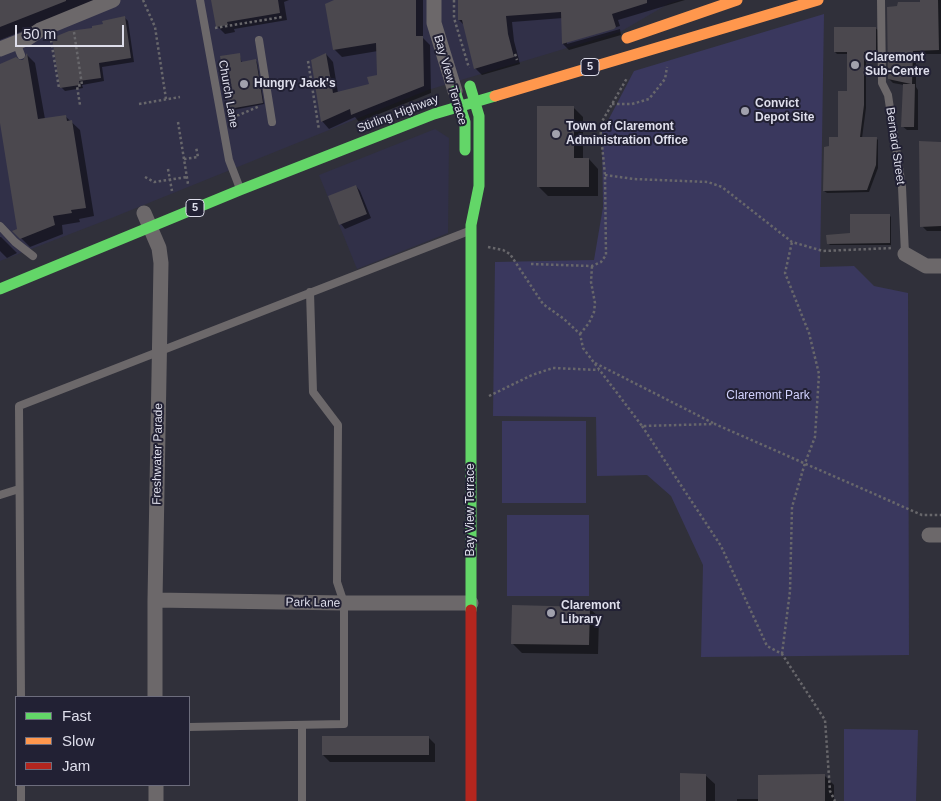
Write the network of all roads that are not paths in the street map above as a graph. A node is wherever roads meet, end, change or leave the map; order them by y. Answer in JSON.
{"nodes":[{"id":1,"x":114,"y":0,"type":"edge"},
{"id":2,"x":200,"y":0,"type":"edge"},
{"id":3,"x":434,"y":0,"type":"edge"},
{"id":4,"x":713,"y":0,"type":"edge"},
{"id":5,"x":737,"y":0,"type":"edge"},
{"id":6,"x":773,"y":0,"type":"edge"},
{"id":7,"x":818,"y":0,"type":"edge"},
{"id":8,"x":881,"y":0,"type":"edge"},
{"id":9,"x":796,"y":3,"type":"edge"},
{"id":10,"x":703,"y":11,"type":"junction"},
{"id":11,"x":777,"y":12,"type":"junction"},
{"id":12,"x":259,"y":40,"type":"dead end"},
{"id":13,"x":614,"y":42,"type":"dead end"},
{"id":14,"x":0,"y":49,"type":"edge"},
{"id":15,"x":474,"y":85,"type":"joint"},
{"id":16,"x":451,"y":92,"type":"junction"},
{"id":17,"x":474,"y":101,"type":"junction"},
{"id":18,"x":460,"y":106,"type":"junction"},
{"id":19,"x":272,"y":122,"type":"dead end"},
{"id":20,"x":465,"y":159,"type":"dead end"},
{"id":21,"x":240,"y":190,"type":"junction"},
{"id":22,"x":466,"y":194,"type":"dead end"},
{"id":23,"x":146,"y":216,"type":"junction"},
{"id":24,"x":471,"y":224,"type":"junction"},
{"id":25,"x":0,"y":226,"type":"edge"},
{"id":26,"x":905,"y":251,"type":"joint"},
{"id":27,"x":33,"y":256,"type":"dead end"},
{"id":28,"x":941,"y":266,"type":"edge"},
{"id":29,"x":0,"y":289,"type":"edge"},
{"id":30,"x":310,"y":292,"type":"junction"},
{"id":31,"x":160,"y":351,"type":"junction"},
{"id":32,"x":19,"y":489,"type":"junction"},
{"id":33,"x":0,"y":495,"type":"edge"},
{"id":34,"x":155,"y":600,"type":"junction"},
{"id":35,"x":471,"y":602,"type":"junction"},
{"id":36,"x":344,"y":603,"type":"junction"},
{"id":37,"x":20,"y":696,"type":"edge"},
{"id":38,"x":156,"y":696,"type":"edge"},
{"id":39,"x":302,"y":725,"type":"junction"},
{"id":40,"x":190,"y":727,"type":"edge"},
{"id":41,"x":21,"y":786,"type":"edge"},
{"id":42,"x":156,"y":786,"type":"edge"},
{"id":43,"x":21,"y":801,"type":"edge"},
{"id":44,"x":156,"y":801,"type":"edge"},
{"id":45,"x":302,"y":801,"type":"edge"},
{"id":46,"x":471,"y":801,"type":"edge"}],
"edges":[{"from":1,"to":14,"type":"street"},
{"from":2,"to":21,"type":"lane","name":"Church Lane"},
{"from":3,"to":16,"type":"street","name":"Bay View Terrace"},
{"from":4,"to":10,"type":"main road"},
{"from":5,"to":10,"type":"main road"},
{"from":6,"to":11,"type":"main road"},
{"from":7,"to":9,"type":"main road","name":"Stirling Highway","number":"5"},
{"from":8,"to":26,"type":"lane","name":"Bernard Street"},
{"from":9,"to":11,"type":"main road","name":"Stirling Highway","number":"5"},
{"from":10,"to":13,"type":"main road"},
{"from":11,"to":17,"type":"main road","name":"Stirling Highway","number":"5"},
{"from":12,"to":19,"type":"lane"},
{"from":15,"to":16,"type":"main road","name":"Stirling Highway"},
{"from":15,"to":17,"type":"main road","name":"Bay View Terrace"},
{"from":16,"to":18,"type":"main road","name":"Bay View Terrace"},
{"from":17,"to":18,"type":"main road","name":"Stirling Highway","number":"5"},
{"from":17,"to":24,"type":"main road","name":"Bay View Terrace"},
{"from":18,"to":20,"type":"main road","name":"Bay View Terrace"},
{"from":18,"to":21,"type":"main road","name":"Stirling Highway","number":"5"},
{"from":21,"to":23,"type":"main road","name":"Stirling Highway","number":"5"},
{"from":22,"to":24,"type":"main road","name":"Bay View Terrace"},
{"from":23,"to":29,"type":"main road","name":"Stirling Highway","number":"5"},
{"from":23,"to":31,"type":"street","name":"Freshwater Parade"},
{"from":24,"to":30,"type":"lane"},
{"from":24,"to":35,"type":"main road","name":"Bay View Terrace"},
{"from":25,"to":27,"type":"lane"},
{"from":26,"to":28,"type":"street"},
{"from":30,"to":31,"type":"lane"},
{"from":30,"to":36,"type":"lane"},
{"from":31,"to":32,"type":"lane"},
{"from":31,"to":34,"type":"street","name":"Freshwater Parade"},
{"from":32,"to":33,"type":"lane"},
{"from":32,"to":37,"type":"lane"},
{"from":34,"to":36,"type":"street","name":"Park Lane"},
{"from":34,"to":38,"type":"street","name":"Freshwater Parade"},
{"from":35,"to":36,"type":"street","name":"Park Lane"},
{"from":35,"to":46,"type":"main road","name":"Bay View Terrace"},
{"from":36,"to":39,"type":"lane"},
{"from":39,"to":40,"type":"lane"},
{"from":39,"to":45,"type":"lane"},
{"from":41,"to":43,"type":"lane"},
{"from":42,"to":44,"type":"street"}]}
